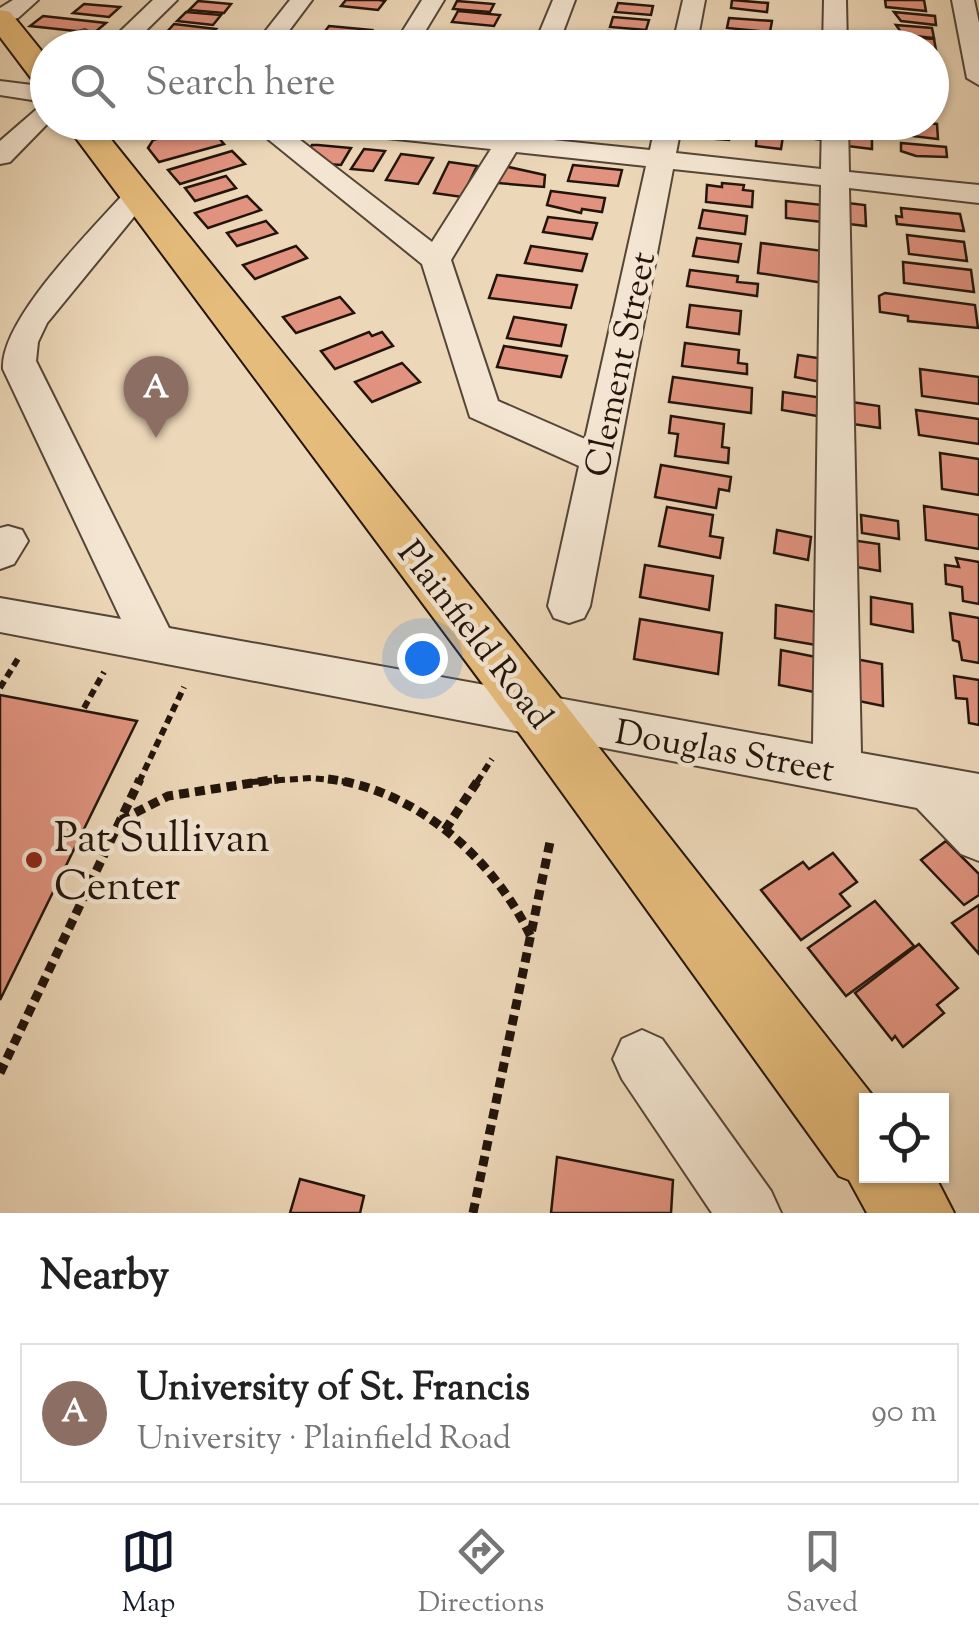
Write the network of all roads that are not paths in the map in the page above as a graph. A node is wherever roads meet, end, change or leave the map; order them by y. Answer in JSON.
{"nodes":[{"id":1,"x":27,"y":0,"type":"edge"},
{"id":2,"x":166,"y":0,"type":"edge"},
{"id":3,"x":301,"y":0,"type":"edge"},
{"id":4,"x":433,"y":0,"type":"edge"},
{"id":5,"x":564,"y":0,"type":"edge"},
{"id":6,"x":694,"y":0,"type":"edge"},
{"id":7,"x":834,"y":0,"type":"edge"},
{"id":8,"x":963,"y":0,"type":"edge"},
{"id":9,"x":0,"y":17,"type":"edge"},
{"id":10,"x":134,"y":30,"type":"edge"},
{"id":11,"x":277,"y":30,"type":"edge"},
{"id":12,"x":414,"y":30,"type":"edge"},
{"id":13,"x":552,"y":30,"type":"edge"},
{"id":14,"x":688,"y":30,"type":"edge"},
{"id":15,"x":835,"y":30,"type":"edge"},
{"id":16,"x":30,"y":56,"type":"edge"},
{"id":17,"x":979,"y":78,"type":"edge"},
{"id":18,"x":0,"y":88,"type":"edge"},
{"id":19,"x":30,"y":92,"type":"edge"},
{"id":20,"x":12,"y":130,"type":"edge"},
{"id":21,"x":94,"y":140,"type":"edge"},
{"id":22,"x":283,"y":140,"type":"edge"},
{"id":23,"x":508,"y":140,"type":"edge"},
{"id":24,"x":551,"y":140,"type":"edge"},
{"id":25,"x":666,"y":140,"type":"edge"},
{"id":26,"x":835,"y":140,"type":"edge"},
{"id":27,"x":0,"y":156,"type":"edge"},
{"id":28,"x":662,"y":160,"type":"junction"},
{"id":29,"x":835,"y":178,"type":"junction"},
{"id":30,"x":979,"y":194,"type":"edge"},
{"id":31,"x":137,"y":196,"type":"junction"},
{"id":32,"x":436,"y":260,"type":"junction"},
{"id":33,"x":598,"y":460,"type":"junction"},
{"id":34,"x":569,"y":606,"type":"dead end"},
{"id":35,"x":0,"y":615,"type":"edge"},
{"id":36,"x":155,"y":644,"type":"junction"},
{"id":37,"x":540,"y":716,"type":"junction"},
{"id":38,"x":837,"y":771,"type":"junction"},
{"id":39,"x":930,"y":788,"type":"junction"},
{"id":40,"x":979,"y":797,"type":"edge"},
{"id":41,"x":979,"y":837,"type":"edge"},
{"id":42,"x":642,"y":1060,"type":"dead end"},
{"id":43,"x":859,"y":1140,"type":"edge"},
{"id":44,"x":891,"y":1183,"type":"edge"},
{"id":45,"x":748,"y":1213,"type":"edge"},
{"id":46,"x":914,"y":1213,"type":"edge"}],
"edges":[{"from":1,"to":9,"type":"street"},
{"from":2,"to":10,"type":"street"},
{"from":3,"to":11,"type":"street"},
{"from":4,"to":12,"type":"street"},
{"from":5,"to":13,"type":"street"},
{"from":6,"to":14,"type":"street"},
{"from":7,"to":15,"type":"street"},
{"from":8,"to":17,"type":"street"},
{"from":9,"to":16,"type":"main road"},
{"from":18,"to":19,"type":"street"},
{"from":20,"to":27,"type":"street"},
{"from":21,"to":31,"type":"main road","name":"Plainfield Road"},
{"from":22,"to":32,"type":"street"},
{"from":23,"to":32,"type":"street"},
{"from":24,"to":28,"type":"street"},
{"from":25,"to":28,"type":"street","name":"Clement Street"},
{"from":26,"to":29,"type":"street"},
{"from":28,"to":29,"type":"street"},
{"from":28,"to":33,"type":"street","name":"Clement Street"},
{"from":29,"to":30,"type":"street"},
{"from":29,"to":38,"type":"street"},
{"from":31,"to":36,"type":"street"},
{"from":31,"to":37,"type":"main road","name":"Plainfield Road"},
{"from":32,"to":33,"type":"street"},
{"from":33,"to":34,"type":"street","name":"Clement Street"},
{"from":35,"to":36,"type":"street","name":"Douglas Street"},
{"from":36,"to":37,"type":"street","name":"Douglas Street"},
{"from":37,"to":38,"type":"street","name":"Douglas Street"},
{"from":37,"to":43,"type":"main road","name":"Plainfield Road"},
{"from":38,"to":39,"type":"street","name":"Douglas Street"},
{"from":39,"to":40,"type":"street","name":"Douglas Street"},
{"from":39,"to":41,"type":"street"},
{"from":42,"to":45,"type":"street"},
{"from":44,"to":46,"type":"main road"}]}
